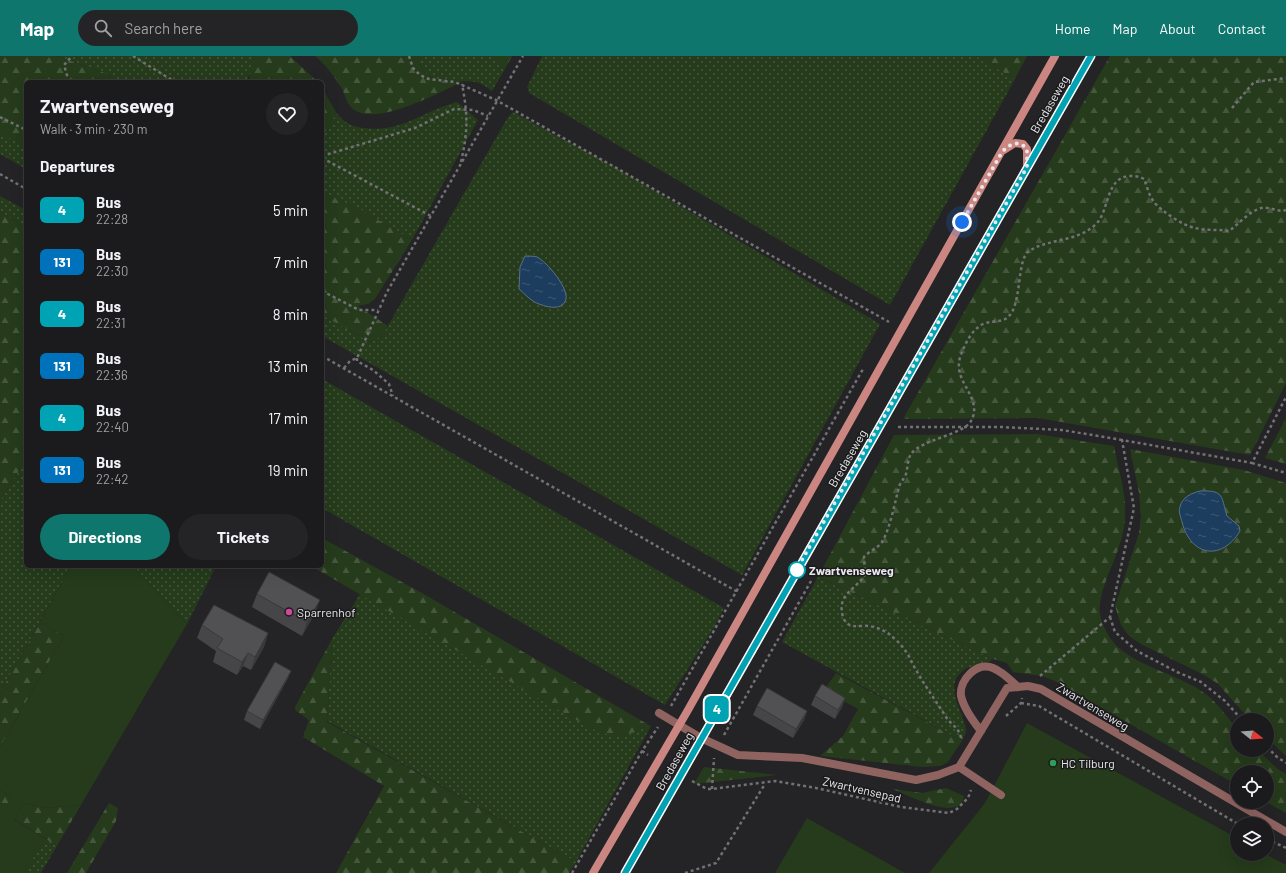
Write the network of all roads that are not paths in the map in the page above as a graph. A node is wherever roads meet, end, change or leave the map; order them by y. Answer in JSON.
{"nodes":[{"id":1,"x":1055,"y":56,"type":"edge"},
{"id":2,"x":1091,"y":56,"type":"edge"},
{"id":3,"x":1002,"y":152,"type":"junction"},
{"id":4,"x":1027,"y":167,"type":"junction"},
{"id":5,"x":1018,"y":687,"type":"junction"},
{"id":6,"x":662,"y":715,"type":"road end"},
{"id":7,"x":679,"y":725,"type":"junction"},
{"id":8,"x":981,"y":731,"type":"junction"},
{"id":9,"x":701,"y":738,"type":"junction"},
{"id":10,"x":959,"y":767,"type":"junction"},
{"id":11,"x":1001,"y":795,"type":"dead end"},
{"id":12,"x":1286,"y":832,"type":"edge"},
{"id":13,"x":593,"y":873,"type":"edge"},
{"id":14,"x":625,"y":873,"type":"edge"}],
"edges":[{"from":1,"to":3,"type":"main road","name":"Bredaseweg"},
{"from":2,"to":4,"type":"main road","name":"Bredaseweg"},
{"from":3,"to":4,"type":"main road"},
{"from":3,"to":7,"type":"main road","name":"Bredaseweg"},
{"from":4,"to":9,"type":"main road","name":"Bredaseweg"},
{"from":5,"to":8,"type":"street","name":"Zwartvenseweg"},
{"from":5,"to":8,"type":"street"},
{"from":5,"to":12,"type":"street","name":"Zwartvenseweg"},
{"from":6,"to":7,"type":"street"},
{"from":7,"to":9,"type":"street"},
{"from":7,"to":13,"type":"main road","name":"Bredaseweg"},
{"from":8,"to":10,"type":"street","name":"Zwartvenseweg"},
{"from":9,"to":10,"type":"street"},
{"from":9,"to":14,"type":"main road","name":"Bredaseweg"},
{"from":10,"to":11,"type":"street"}]}
